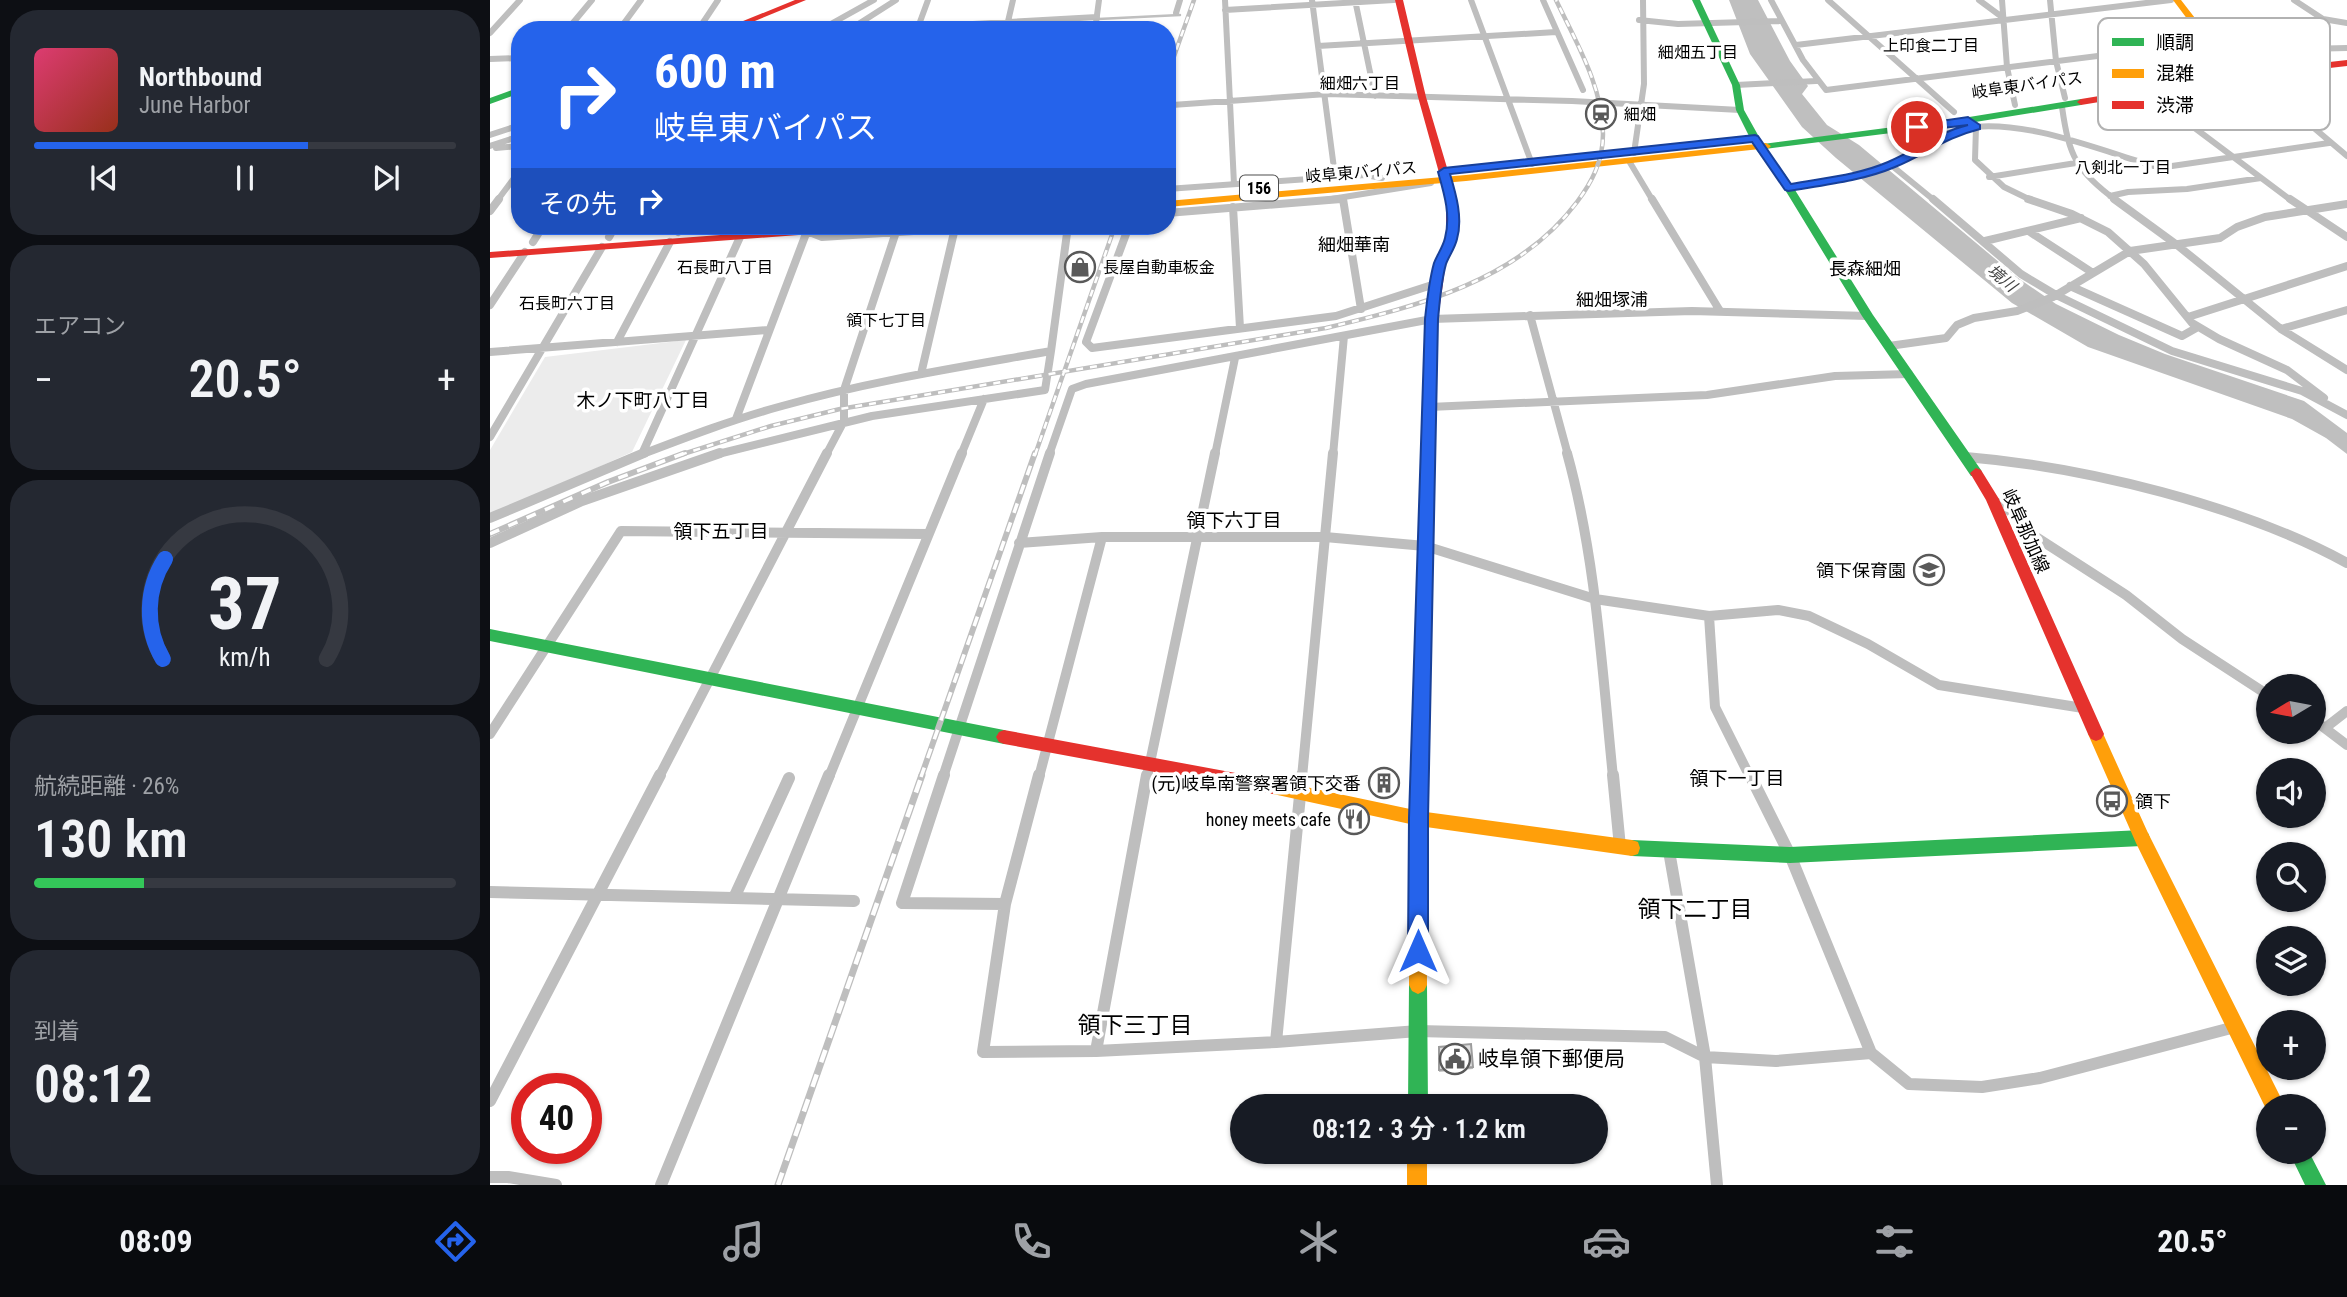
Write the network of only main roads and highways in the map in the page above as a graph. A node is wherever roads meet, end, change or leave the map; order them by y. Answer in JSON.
{"nodes":[{"id":1,"x":802,"y":0,"type":"edge"},
{"id":2,"x":1396,"y":0,"type":"edge"},
{"id":3,"x":1696,"y":0,"type":"edge"},
{"id":4,"x":2177,"y":0,"type":"edge"},
{"id":5,"x":2191,"y":18,"type":"edge"},
{"id":6,"x":748,"y":21,"type":"edge"},
{"id":7,"x":511,"y":93,"type":"edge"},
{"id":8,"x":2098,"y":96,"type":"edge"},
{"id":9,"x":2098,"y":98,"type":"edge"},
{"id":10,"x":490,"y":100,"type":"edge"},
{"id":11,"x":2063,"y":102,"type":"junction"},
{"id":12,"x":1861,"y":130,"type":"junction"},
{"id":13,"x":1757,"y":143,"type":"junction"},
{"id":14,"x":1631,"y":157,"type":"junction"},
{"id":15,"x":1445,"y":176,"type":"junction"},
{"id":16,"x":1344,"y":187,"type":"junction"},
{"id":17,"x":1176,"y":195,"type":"edge"},
{"id":18,"x":1176,"y":203,"type":"edge"},
{"id":19,"x":631,"y":235,"type":"edge"},
{"id":20,"x":609,"y":236,"type":"edge"},
{"id":21,"x":490,"y":245,"type":"edge"},
{"id":22,"x":529,"y":247,"type":"junction"},
{"id":23,"x":490,"y":255,"type":"edge"},
{"id":24,"x":490,"y":635,"type":"edge"},
{"id":25,"x":1418,"y":818,"type":"junction"},
{"id":26,"x":2142,"y":838,"type":"junction"},
{"id":27,"x":1418,"y":1094,"type":"edge"},
{"id":28,"x":2270,"y":1094,"type":"edge"},
{"id":29,"x":1417,"y":1164,"type":"edge"},
{"id":30,"x":2305,"y":1164,"type":"edge"},
{"id":31,"x":1417,"y":1185,"type":"edge"},
{"id":32,"x":2316,"y":1185,"type":"edge"}],
"edges":[{"from":1,"to":6,"type":"main road"},
{"from":2,"to":15,"type":"main road"},
{"from":3,"to":13,"type":"main road","name":"岐阜那加線"},
{"from":4,"to":5,"type":"main road"},
{"from":7,"to":10,"type":"main road"},
{"from":8,"to":11,"type":"main road","name":"岐阜東バイパス","number":"156"},
{"from":9,"to":11,"type":"main road","name":"岐阜東バイパス","number":"156"},
{"from":11,"to":12,"type":"main road","name":"岐阜東バイパス","number":"156"},
{"from":11,"to":12,"type":"main road","name":"岐阜東バイパス","number":"156"},
{"from":12,"to":13,"type":"main road","name":"岐阜東バイパス","number":"156"},
{"from":13,"to":14,"type":"main road","name":"岐阜東バイパス","number":"156"},
{"from":13,"to":26,"type":"main road","name":"岐阜那加線"},
{"from":14,"to":15,"type":"main road","name":"岐阜東バイパス","number":"156"},
{"from":14,"to":15,"type":"main road","name":"岐阜東バイパス","number":"156"},
{"from":15,"to":16,"type":"main road","name":"岐阜東バイパス","number":"156"},
{"from":15,"to":16,"type":"main road","name":"岐阜東バイパス","number":"156"},
{"from":15,"to":25,"type":"main road"},
{"from":16,"to":17,"type":"main road","name":"岐阜東バイパス","number":"156"},
{"from":16,"to":18,"type":"main road","name":"岐阜東バイパス","number":"156"},
{"from":19,"to":20,"type":"main road"},
{"from":20,"to":22,"type":"main road"},
{"from":21,"to":22,"type":"main road"},
{"from":22,"to":23,"type":"main road"},
{"from":24,"to":25,"type":"main road"},
{"from":25,"to":26,"type":"main road"},
{"from":25,"to":27,"type":"main road"},
{"from":26,"to":28,"type":"main road","name":"岐阜那加線"},
{"from":29,"to":31,"type":"main road"},
{"from":30,"to":32,"type":"main road"}]}
